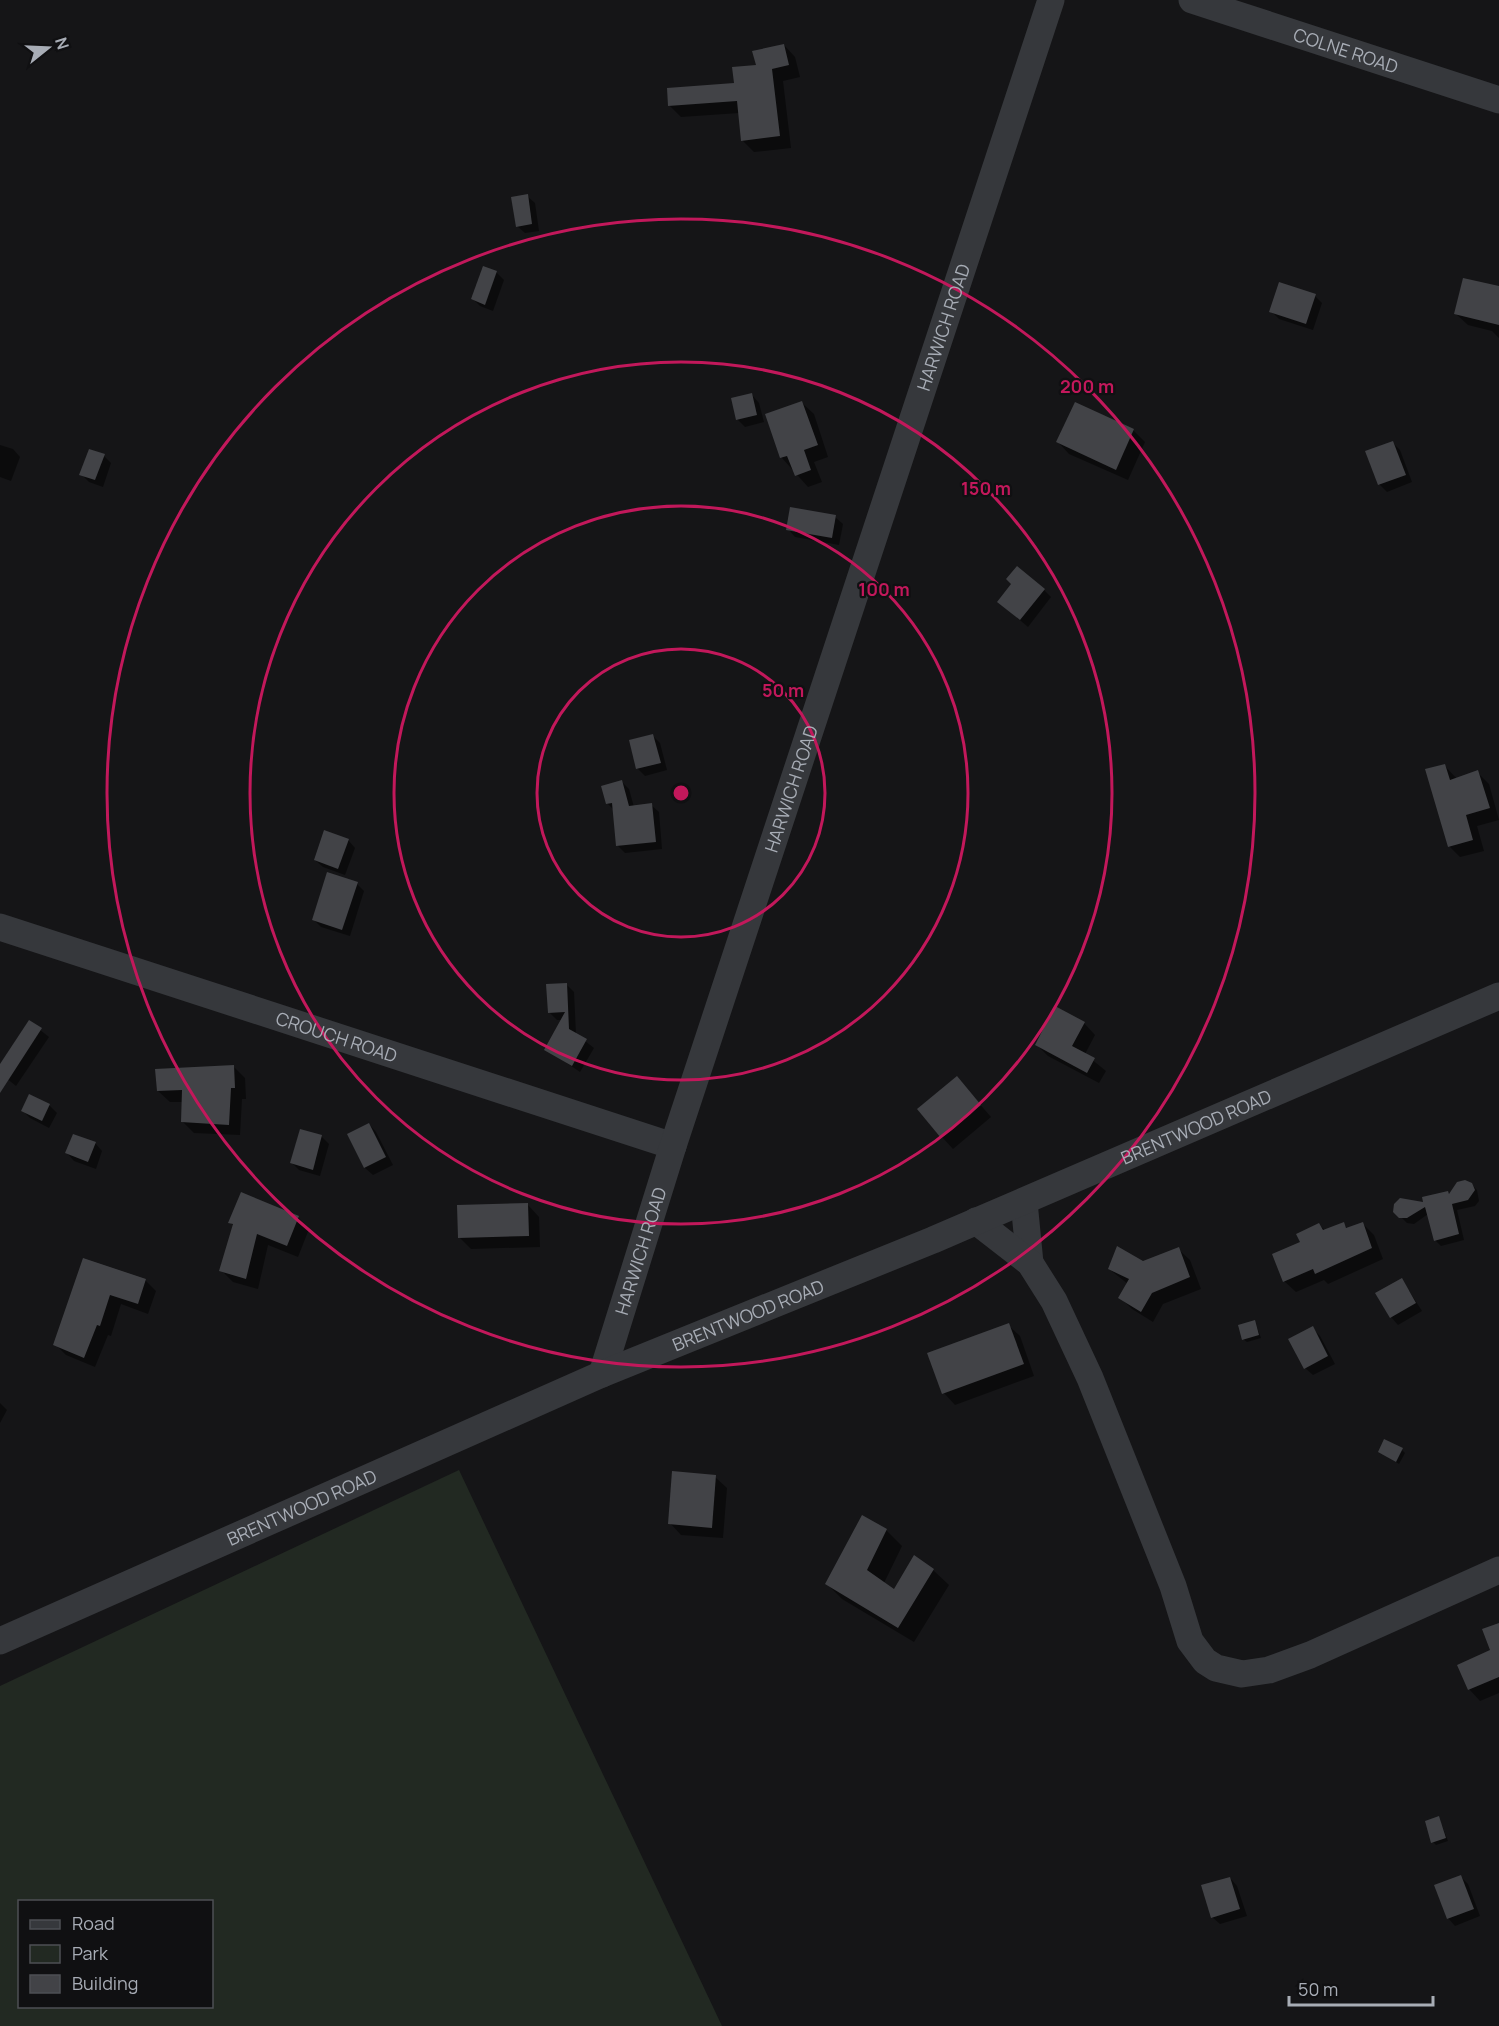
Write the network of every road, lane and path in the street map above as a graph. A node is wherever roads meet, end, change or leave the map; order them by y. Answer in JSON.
{"nodes":[{"id":1,"x":1050,"y":0,"type":"edge"},
{"id":2,"x":1192,"y":0,"type":"edge"},
{"id":3,"x":1499,"y":100,"type":"edge"},
{"id":4,"x":0,"y":927,"type":"edge"},
{"id":5,"x":1499,"y":996,"type":"edge"},
{"id":6,"x":673,"y":1146,"type":"junction"},
{"id":7,"x":1024,"y":1202,"type":"junction"},
{"id":8,"x":976,"y":1221,"type":"junction"},
{"id":9,"x":1030,"y":1263,"type":"junction"},
{"id":10,"x":602,"y":1374,"type":"junction"},
{"id":11,"x":1499,"y":1570,"type":"edge"},
{"id":12,"x":0,"y":1641,"type":"edge"}],
"edges":[{"from":1,"to":6,"type":"street","name":"HARWICH ROAD"},
{"from":2,"to":3,"type":"street","name":"COLNE ROAD"},
{"from":4,"to":6,"type":"street","name":"CROUCH ROAD"},
{"from":5,"to":7,"type":"street","name":"BRENTWOOD ROAD"},
{"from":6,"to":10,"type":"street","name":"HARWICH ROAD"},
{"from":7,"to":8,"type":"street","name":"BRENTWOOD ROAD"},
{"from":7,"to":9,"type":"street"},
{"from":8,"to":9,"type":"street"},
{"from":8,"to":10,"type":"street","name":"BRENTWOOD ROAD"},
{"from":9,"to":11,"type":"street"},
{"from":10,"to":12,"type":"street","name":"BRENTWOOD ROAD"}]}
